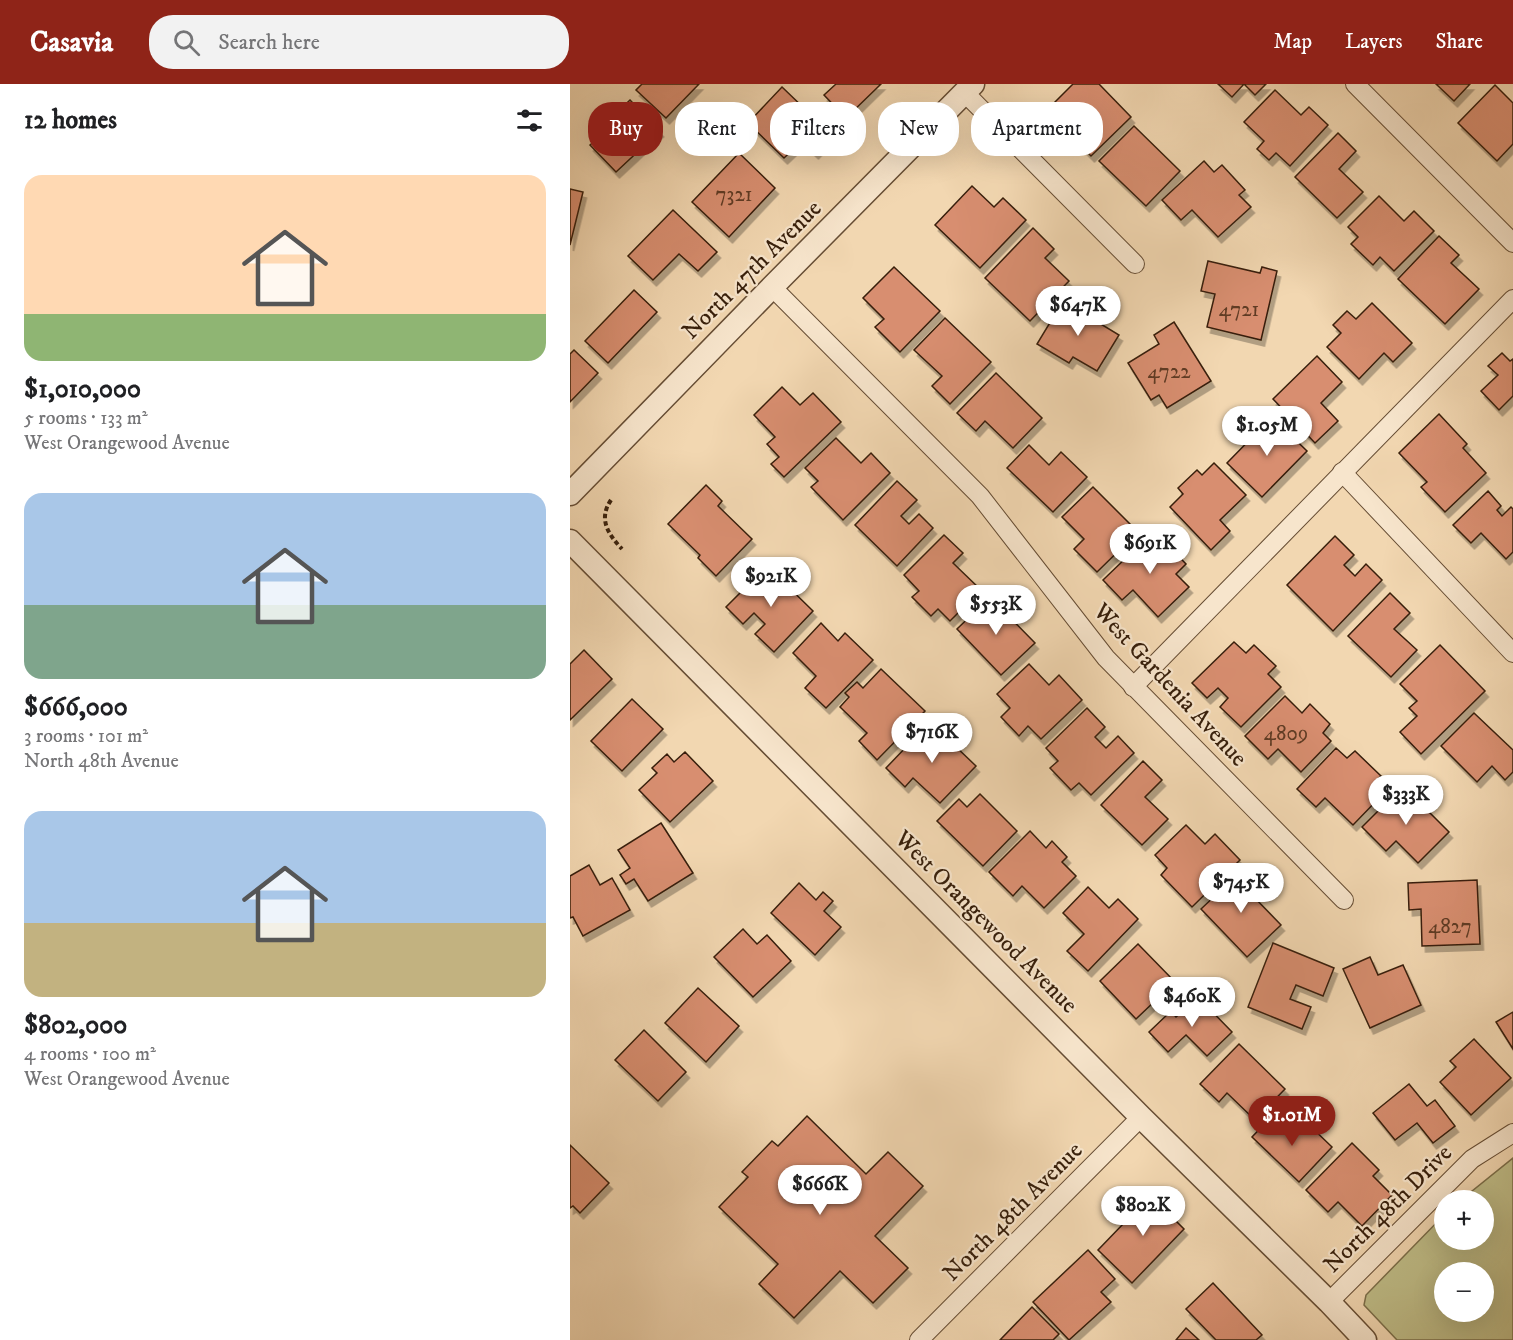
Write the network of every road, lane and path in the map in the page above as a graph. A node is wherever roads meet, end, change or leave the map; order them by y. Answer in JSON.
{"nodes":[{"id":1,"x":1355,"y":84,"type":"edge"},
{"id":2,"x":969,"y":88,"type":"edge"},
{"id":3,"x":1513,"y":243,"type":"edge"},
{"id":4,"x":1135,"y":264,"type":"dead end"},
{"id":5,"x":772,"y":287,"type":"junction"},
{"id":6,"x":1513,"y":298,"type":"edge"},
{"id":7,"x":1342,"y":472,"type":"junction"},
{"id":8,"x":570,"y":494,"type":"edge"},
{"id":9,"x":611,"y":500,"type":"dead end"},
{"id":10,"x":570,"y":541,"type":"edge"},
{"id":11,"x":622,"y":549,"type":"dead end"},
{"id":12,"x":1513,"y":653,"type":"edge"},
{"id":13,"x":1133,"y":687,"type":"junction"},
{"id":14,"x":1344,"y":900,"type":"dead end"},
{"id":15,"x":1141,"y":1117,"type":"junction"},
{"id":16,"x":1513,"y":1133,"type":"edge"},
{"id":17,"x":1329,"y":1302,"type":"junction"},
{"id":18,"x":919,"y":1340,"type":"edge"},
{"id":19,"x":1365,"y":1340,"type":"edge"}],
"edges":[{"from":1,"to":3,"type":"street"},
{"from":2,"to":4,"type":"street"},
{"from":2,"to":5,"type":"street","name":"North 47th Avenue"},
{"from":5,"to":8,"type":"street","name":"North 47th Avenue"},
{"from":5,"to":13,"type":"street","name":"West Gardenia Avenue"},
{"from":6,"to":7,"type":"street"},
{"from":7,"to":12,"type":"street"},
{"from":7,"to":13,"type":"street"},
{"from":9,"to":11,"type":"path"},
{"from":10,"to":15,"type":"street","name":"West Orangewood Avenue"},
{"from":13,"to":14,"type":"street","name":"West Gardenia Avenue"},
{"from":15,"to":17,"type":"street","name":"West Orangewood Avenue"},
{"from":15,"to":18,"type":"street","name":"North 48th Avenue"},
{"from":16,"to":17,"type":"street","name":"North 48th Drive"},
{"from":17,"to":19,"type":"street","name":"West Orangewood Avenue"}]}
